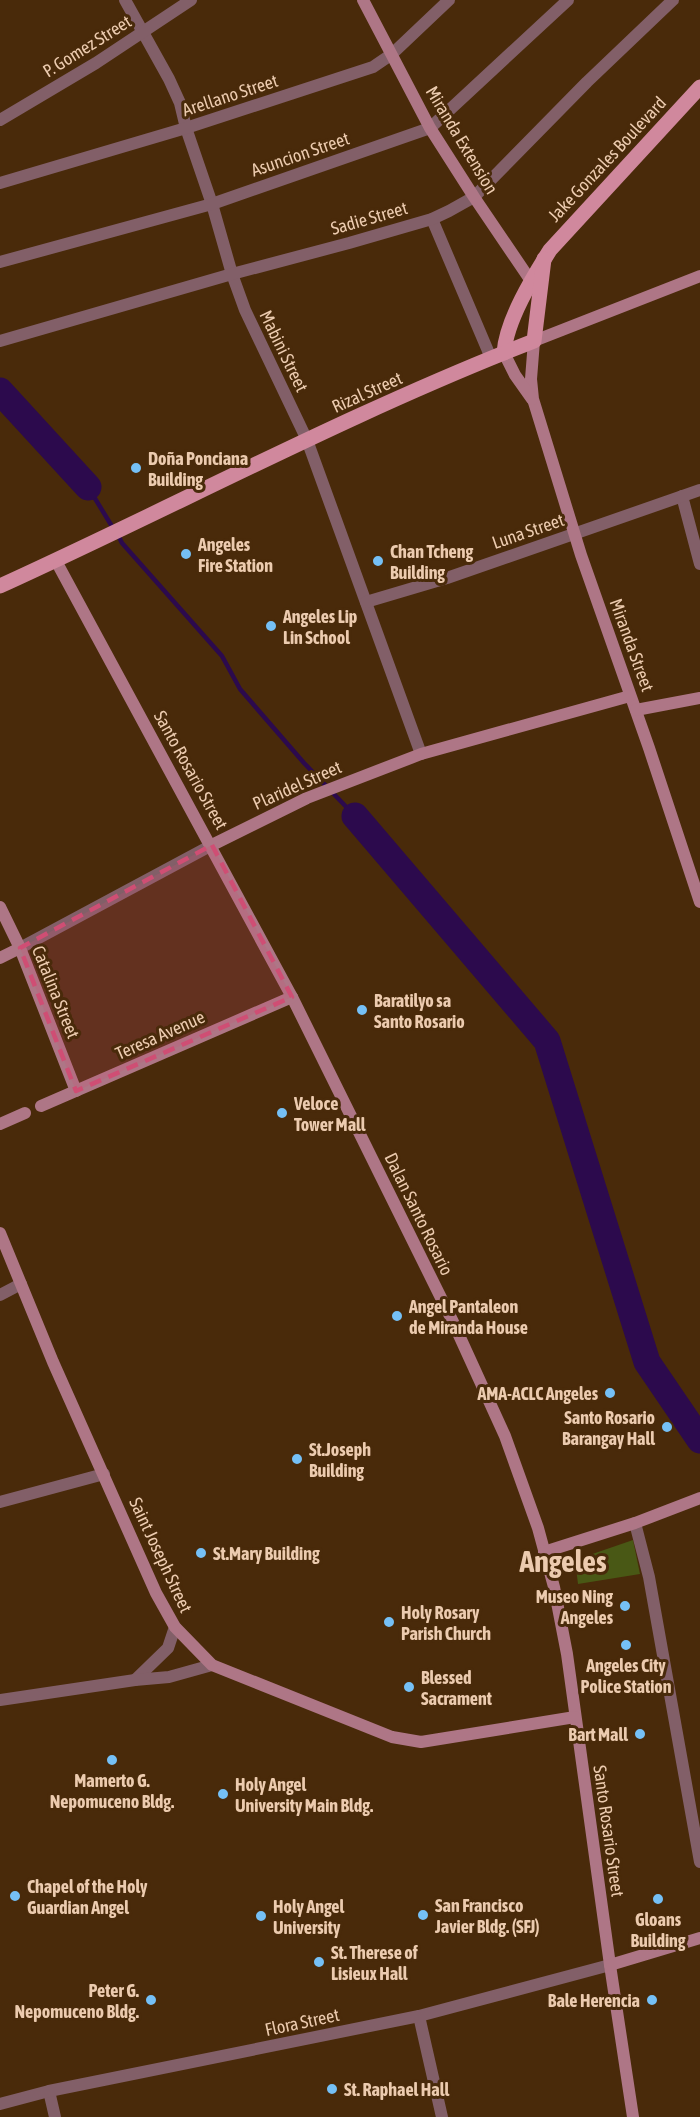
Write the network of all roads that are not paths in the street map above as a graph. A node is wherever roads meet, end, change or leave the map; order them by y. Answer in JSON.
{"nodes":[{"id":1,"x":125,"y":0,"type":"edge"},
{"id":2,"x":191,"y":0,"type":"edge"},
{"id":3,"x":363,"y":0,"type":"edge"},
{"id":4,"x":449,"y":0,"type":"edge"},
{"id":5,"x":568,"y":0,"type":"edge"},
{"id":6,"x":673,"y":0,"type":"edge"},
{"id":7,"x":144,"y":33,"type":"junction"},
{"id":8,"x":392,"y":54,"type":"junction"},
{"id":9,"x":700,"y":87,"type":"edge"},
{"id":10,"x":0,"y":120,"type":"edge"},
{"id":11,"x":186,"y":128,"type":"junction"},
{"id":12,"x":430,"y":128,"type":"junction"},
{"id":13,"x":0,"y":183,"type":"edge"},
{"id":14,"x":474,"y":197,"type":"junction"},
{"id":15,"x":212,"y":204,"type":"junction"},
{"id":16,"x":432,"y":219,"type":"junction"},
{"id":17,"x":0,"y":262,"type":"edge"},
{"id":18,"x":232,"y":274,"type":"junction"},
{"id":19,"x":700,"y":276,"type":"edge"},
{"id":20,"x":536,"y":287,"type":"junction"},
{"id":21,"x":0,"y":341,"type":"edge"},
{"id":22,"x":534,"y":341,"type":"junction"},
{"id":23,"x":498,"y":356,"type":"junction"},
{"id":24,"x":532,"y":399,"type":"junction"},
{"id":25,"x":307,"y":440,"type":"junction"},
{"id":26,"x":700,"y":490,"type":"edge"},
{"id":27,"x":682,"y":496,"type":"junction"},
{"id":28,"x":575,"y":534,"type":"junction"},
{"id":29,"x":56,"y":561,"type":"junction"},
{"id":30,"x":700,"y":564,"type":"edge"},
{"id":31,"x":0,"y":586,"type":"edge"},
{"id":32,"x":366,"y":602,"type":"junction"},
{"id":33,"x":630,"y":696,"type":"junction"},
{"id":34,"x":700,"y":698,"type":"edge"},
{"id":35,"x":636,"y":710,"type":"junction"},
{"id":36,"x":421,"y":754,"type":"junction"},
{"id":37,"x":212,"y":845,"type":"junction"},
{"id":38,"x":700,"y":902,"type":"edge"},
{"id":39,"x":0,"y":907,"type":"edge"},
{"id":40,"x":20,"y":948,"type":"junction"},
{"id":41,"x":0,"y":958,"type":"edge"},
{"id":42,"x":292,"y":996,"type":"junction"},
{"id":43,"x":76,"y":1091,"type":"junction"},
{"id":44,"x":41,"y":1106,"type":"dead end"},
{"id":45,"x":25,"y":1113,"type":"dead end"},
{"id":46,"x":0,"y":1124,"type":"edge"},
{"id":47,"x":0,"y":1233,"type":"edge"},
{"id":48,"x":21,"y":1284,"type":"junction"},
{"id":49,"x":0,"y":1295,"type":"edge"},
{"id":50,"x":104,"y":1474,"type":"junction"},
{"id":51,"x":700,"y":1498,"type":"edge"},
{"id":52,"x":0,"y":1502,"type":"edge"},
{"id":53,"x":635,"y":1522,"type":"junction"},
{"id":54,"x":544,"y":1552,"type":"junction"},
{"id":55,"x":175,"y":1627,"type":"junction"},
{"id":56,"x":212,"y":1665,"type":"junction"},
{"id":57,"x":135,"y":1680,"type":"junction"},
{"id":58,"x":0,"y":1700,"type":"edge"},
{"id":59,"x":575,"y":1717,"type":"junction"},
{"id":60,"x":700,"y":1862,"type":"edge"},
{"id":61,"x":700,"y":1938,"type":"edge"},
{"id":62,"x":609,"y":1965,"type":"junction"},
{"id":63,"x":419,"y":2016,"type":"junction"},
{"id":64,"x":49,"y":2091,"type":"junction"},
{"id":65,"x":0,"y":2104,"type":"edge"},
{"id":66,"x":55,"y":2117,"type":"edge"},
{"id":67,"x":441,"y":2117,"type":"edge"},
{"id":68,"x":633,"y":2117,"type":"edge"}],
"edges":[{"from":1,"to":7,"type":"street","name":"Mabini Street"},
{"from":2,"to":7,"type":"street","name":"P. Gomez Street"},
{"from":3,"to":8,"type":"main road","name":"Miranda Extension"},
{"from":4,"to":8,"type":"street","name":"Arellano Street"},
{"from":5,"to":12,"type":"street","name":"Asuncion Street"},
{"from":6,"to":14,"type":"street","name":"Sadie Street"},
{"from":7,"to":10,"type":"street","name":"P. Gomez Street"},
{"from":7,"to":11,"type":"street","name":"Mabini Street"},
{"from":8,"to":11,"type":"street","name":"Arellano Street"},
{"from":8,"to":12,"type":"main road","name":"Miranda Extension"},
{"from":9,"to":20,"type":"main road","name":"Jake Gonzales Boulevard"},
{"from":11,"to":13,"type":"street","name":"Arellano Street"},
{"from":11,"to":15,"type":"street","name":"Mabini Street"},
{"from":12,"to":14,"type":"main road","name":"Miranda Extension"},
{"from":12,"to":15,"type":"street","name":"Asuncion Street"},
{"from":14,"to":16,"type":"street","name":"Sadie Street"},
{"from":14,"to":20,"type":"main road","name":"Miranda Extension"},
{"from":15,"to":17,"type":"street","name":"Asuncion Street"},
{"from":15,"to":18,"type":"street","name":"Mabini Street"},
{"from":16,"to":18,"type":"street","name":"Sadie Street"},
{"from":16,"to":23,"type":"street"},
{"from":18,"to":21,"type":"street","name":"Sadie Street"},
{"from":18,"to":25,"type":"street","name":"Mabini Street"},
{"from":19,"to":22,"type":"main road","name":"Rizal Street"},
{"from":20,"to":22,"type":"main road","name":"Jake Gonzales Boulevard"},
{"from":20,"to":23,"type":"main road","name":"Jake Gonzales Boulevard"},
{"from":22,"to":23,"type":"main road","name":"Rizal Street"},
{"from":22,"to":24,"type":"main road","name":"Miranda Street"},
{"from":23,"to":24,"type":"main road","name":"Miranda Street"},
{"from":23,"to":25,"type":"main road","name":"Rizal Street"},
{"from":24,"to":28,"type":"main road","name":"Miranda Street"},
{"from":25,"to":29,"type":"main road","name":"Rizal Street"},
{"from":25,"to":32,"type":"street","name":"Mabini Street"},
{"from":26,"to":27,"type":"street","name":"Luna Street"},
{"from":27,"to":28,"type":"street","name":"Luna Street"},
{"from":27,"to":30,"type":"street"},
{"from":28,"to":32,"type":"street","name":"Luna Street"},
{"from":28,"to":33,"type":"main road","name":"Miranda Street"},
{"from":29,"to":31,"type":"main road","name":"Rizal Street"},
{"from":29,"to":37,"type":"main road","name":"Santo Rosario Street"},
{"from":32,"to":36,"type":"street","name":"Mabini Street"},
{"from":33,"to":35,"type":"main road","name":"Miranda Street"},
{"from":33,"to":36,"type":"main road","name":"Plaridel Street"},
{"from":34,"to":35,"type":"main road"},
{"from":35,"to":38,"type":"main road","name":"Miranda Street"},
{"from":36,"to":37,"type":"main road","name":"Plaridel Street"},
{"from":37,"to":40,"type":"street","name":"Plaridel Street"},
{"from":37,"to":42,"type":"main road","name":"Santo Rosario Street"},
{"from":39,"to":40,"type":"main road","name":"Catalina Street"},
{"from":40,"to":41,"type":"main road","name":"Plaridel Street"},
{"from":40,"to":43,"type":"main road","name":"Catalina Street"},
{"from":42,"to":43,"type":"main road","name":"Teresa Avenue"},
{"from":42,"to":54,"type":"main road","name":"Dalan Santo Rosario"},
{"from":43,"to":44,"type":"main road","name":"Teresa Avenue"},
{"from":45,"to":46,"type":"main road"},
{"from":47,"to":48,"type":"main road","name":"Saint Joseph Street"},
{"from":48,"to":49,"type":"street"},
{"from":48,"to":50,"type":"main road","name":"Saint Joseph Street"},
{"from":50,"to":52,"type":"street"},
{"from":50,"to":55,"type":"main road","name":"Saint Joseph Street"},
{"from":51,"to":53,"type":"main road"},
{"from":53,"to":54,"type":"main road"},
{"from":53,"to":60,"type":"street"},
{"from":54,"to":59,"type":"main road","name":"Santo Rosario Street"},
{"from":55,"to":56,"type":"main road","name":"Saint Joseph Street"},
{"from":55,"to":57,"type":"street"},
{"from":56,"to":57,"type":"street"},
{"from":56,"to":59,"type":"main road","name":"Saint Joseph Street"},
{"from":57,"to":58,"type":"street"},
{"from":59,"to":62,"type":"main road","name":"Santo Rosario Street"},
{"from":61,"to":62,"type":"main road"},
{"from":62,"to":63,"type":"street","name":"Flora Street"},
{"from":62,"to":68,"type":"main road","name":"Santo Rosario Street"},
{"from":63,"to":64,"type":"street","name":"Flora Street"},
{"from":63,"to":67,"type":"street"},
{"from":64,"to":65,"type":"street","name":"Flora Street"},
{"from":64,"to":66,"type":"street"}]}
